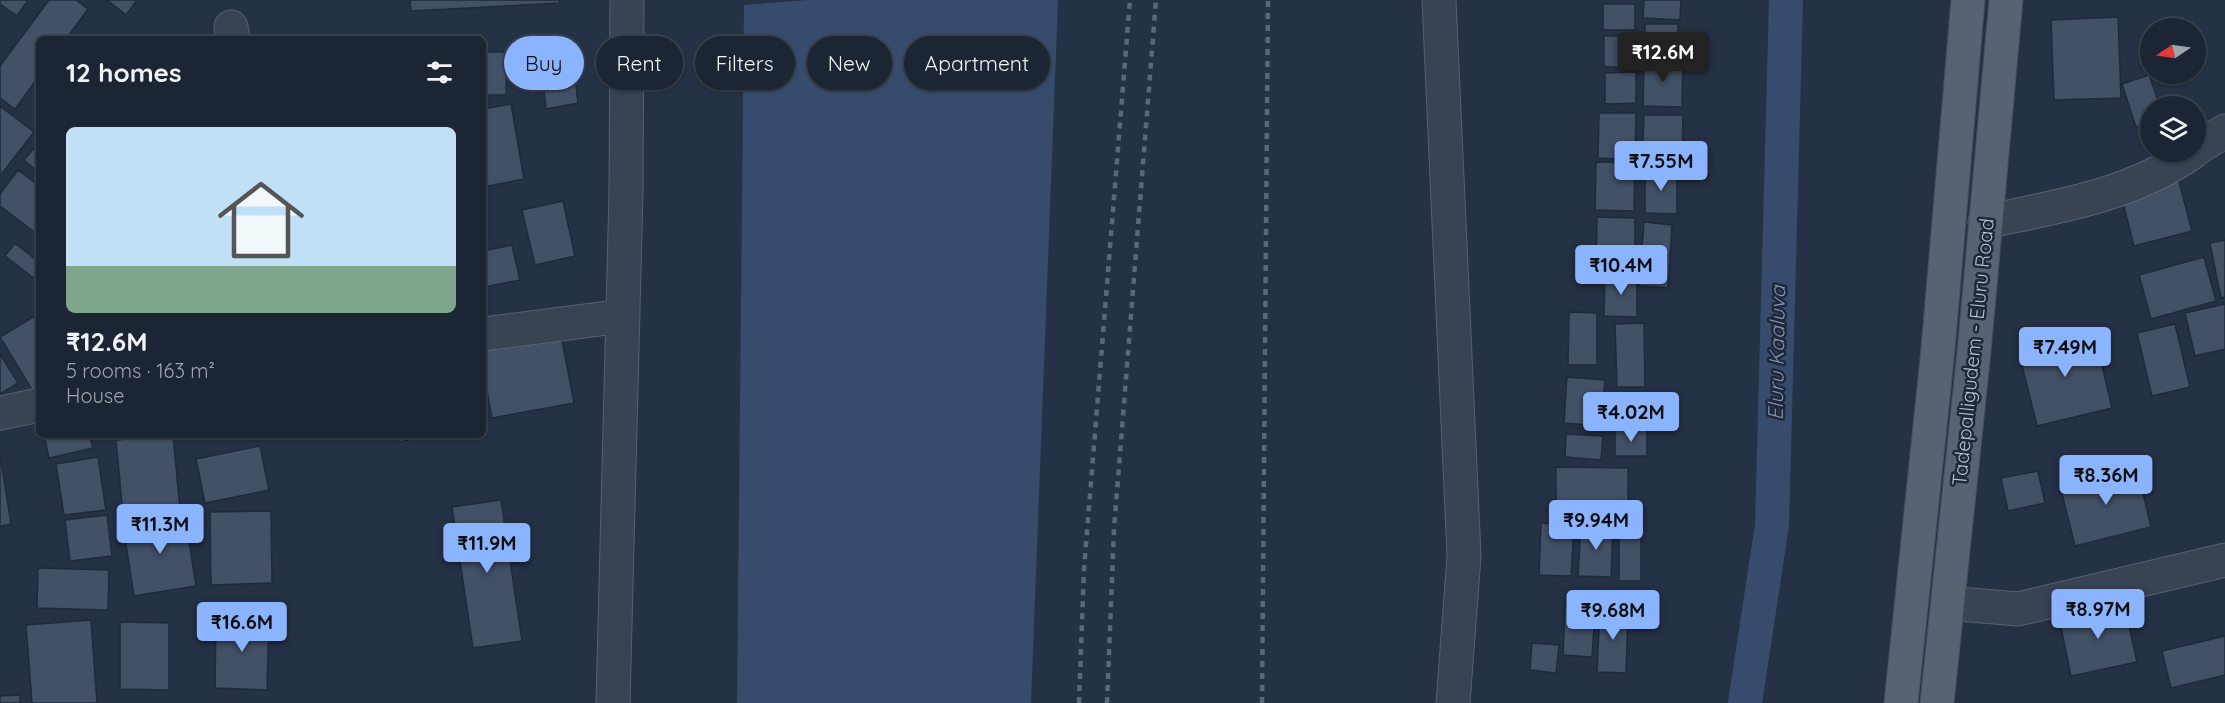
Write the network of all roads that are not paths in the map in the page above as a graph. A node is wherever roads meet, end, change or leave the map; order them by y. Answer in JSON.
{"nodes":[{"id":1,"x":627,"y":0,"type":"edge"},
{"id":2,"x":1439,"y":0,"type":"edge"},
{"id":3,"x":1968,"y":0,"type":"edge"},
{"id":4,"x":2006,"y":0,"type":"edge"},
{"id":5,"x":2225,"y":131,"type":"edge"},
{"id":6,"x":2206,"y":143,"type":"edge"},
{"id":7,"x":2177,"y":162,"type":"edge"},
{"id":8,"x":1985,"y":222,"type":"junction"},
{"id":9,"x":623,"y":316,"type":"junction"},
{"id":10,"x":486,"y":334,"type":"edge"},
{"id":11,"x":36,"y":406,"type":"edge"},
{"id":12,"x":0,"y":413,"type":"edge"},
{"id":13,"x":2225,"y":560,"type":"edge"},
{"id":14,"x":1912,"y":596,"type":"junction"},
{"id":15,"x":1948,"y":603,"type":"junction"},
{"id":16,"x":613,"y":703,"type":"edge"},
{"id":17,"x":1453,"y":703,"type":"edge"},
{"id":18,"x":1901,"y":703,"type":"edge"},
{"id":19,"x":1937,"y":703,"type":"edge"}],
"edges":[{"from":1,"to":9,"type":"street"},
{"from":2,"to":17,"type":"street"},
{"from":3,"to":14,"type":"main road","name":"Tadepalligudem - Eluru Road"},
{"from":4,"to":8,"type":"main road","name":"Tadepalligudem - Eluru Road"},
{"from":5,"to":6,"type":"street"},
{"from":7,"to":8,"type":"street"},
{"from":8,"to":15,"type":"main road","name":"Tadepalligudem - Eluru Road"},
{"from":9,"to":10,"type":"street"},
{"from":9,"to":16,"type":"street"},
{"from":11,"to":12,"type":"street"},
{"from":13,"to":15,"type":"street"},
{"from":14,"to":15,"type":"main road"},
{"from":14,"to":18,"type":"main road","name":"Tadepalligudem - Eluru Road"},
{"from":15,"to":19,"type":"main road","name":"Tadepalligudem - Eluru Road"}]}
